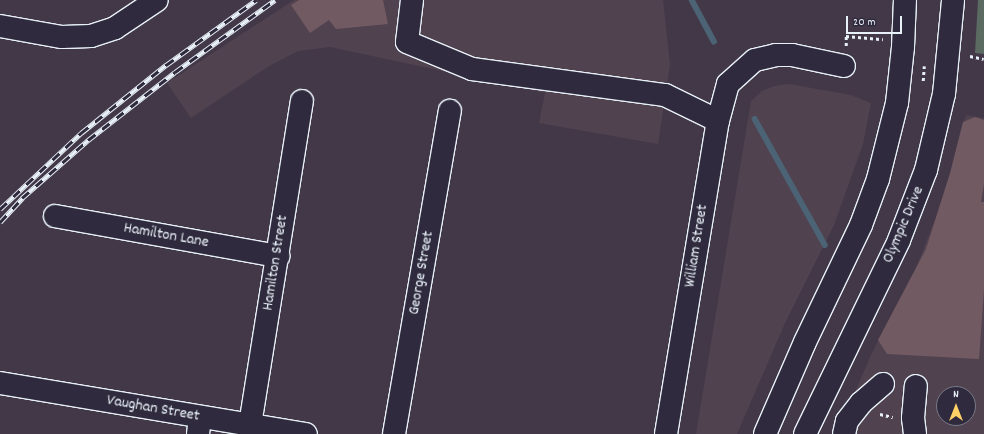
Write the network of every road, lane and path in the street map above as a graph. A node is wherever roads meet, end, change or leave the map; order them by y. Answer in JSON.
{"nodes":[{"id":1,"x":157,"y":0,"type":"edge"},
{"id":2,"x":412,"y":0,"type":"edge"},
{"id":3,"x":905,"y":0,"type":"edge"},
{"id":4,"x":953,"y":0,"type":"edge"},
{"id":5,"x":0,"y":26,"type":"edge"},
{"id":6,"x":884,"y":39,"type":"dead end"},
{"id":7,"x":970,"y":56,"type":"dead end"},
{"id":8,"x":984,"y":59,"type":"edge"},
{"id":9,"x":925,"y":63,"type":"dead end"},
{"id":10,"x":844,"y":66,"type":"joint"},
{"id":11,"x":922,"y":81,"type":"dead end"},
{"id":12,"x":302,"y":101,"type":"dead end"},
{"id":13,"x":450,"y":111,"type":"dead end"},
{"id":14,"x":718,"y":122,"type":"junction"},
{"id":15,"x":55,"y":216,"type":"dead end"},
{"id":16,"x":278,"y":256,"type":"junction"},
{"id":17,"x":0,"y":383,"type":"edge"},
{"id":18,"x":883,"y":384,"type":"dead end"},
{"id":19,"x":916,"y":386,"type":"dead end"},
{"id":20,"x":250,"y":425,"type":"junction"},
{"id":21,"x":199,"y":426,"type":"edge"},
{"id":22,"x":306,"y":434,"type":"edge"},
{"id":23,"x":394,"y":434,"type":"edge"},
{"id":24,"x":666,"y":434,"type":"edge"},
{"id":25,"x":765,"y":434,"type":"edge"},
{"id":26,"x":805,"y":434,"type":"edge"},
{"id":27,"x":844,"y":434,"type":"edge"},
{"id":28,"x":915,"y":434,"type":"edge"}],
"edges":[{"from":1,"to":5,"type":"main road"},
{"from":2,"to":14,"type":"main road"},
{"from":3,"to":25,"type":"main road"},
{"from":4,"to":26,"type":"main road","name":"Olympic Drive"},
{"from":6,"to":10,"type":"path"},
{"from":7,"to":8,"type":"path"},
{"from":9,"to":11,"type":"path"},
{"from":10,"to":14,"type":"main road","name":"William Street"},
{"from":12,"to":16,"type":"main road","name":"Hamilton Street"},
{"from":13,"to":23,"type":"main road","name":"George Street"},
{"from":14,"to":24,"type":"main road","name":"William Street"},
{"from":15,"to":16,"type":"main road","name":"Hamilton Lane"},
{"from":16,"to":20,"type":"main road","name":"Hamilton Street"},
{"from":17,"to":21,"type":"main road","name":"Vaughan Street"},
{"from":18,"to":27,"type":"main road"},
{"from":19,"to":28,"type":"main road"},
{"from":20,"to":21,"type":"main road","name":"Vaughan Street"},
{"from":20,"to":22,"type":"main road","name":"Vaughan Street"}]}
